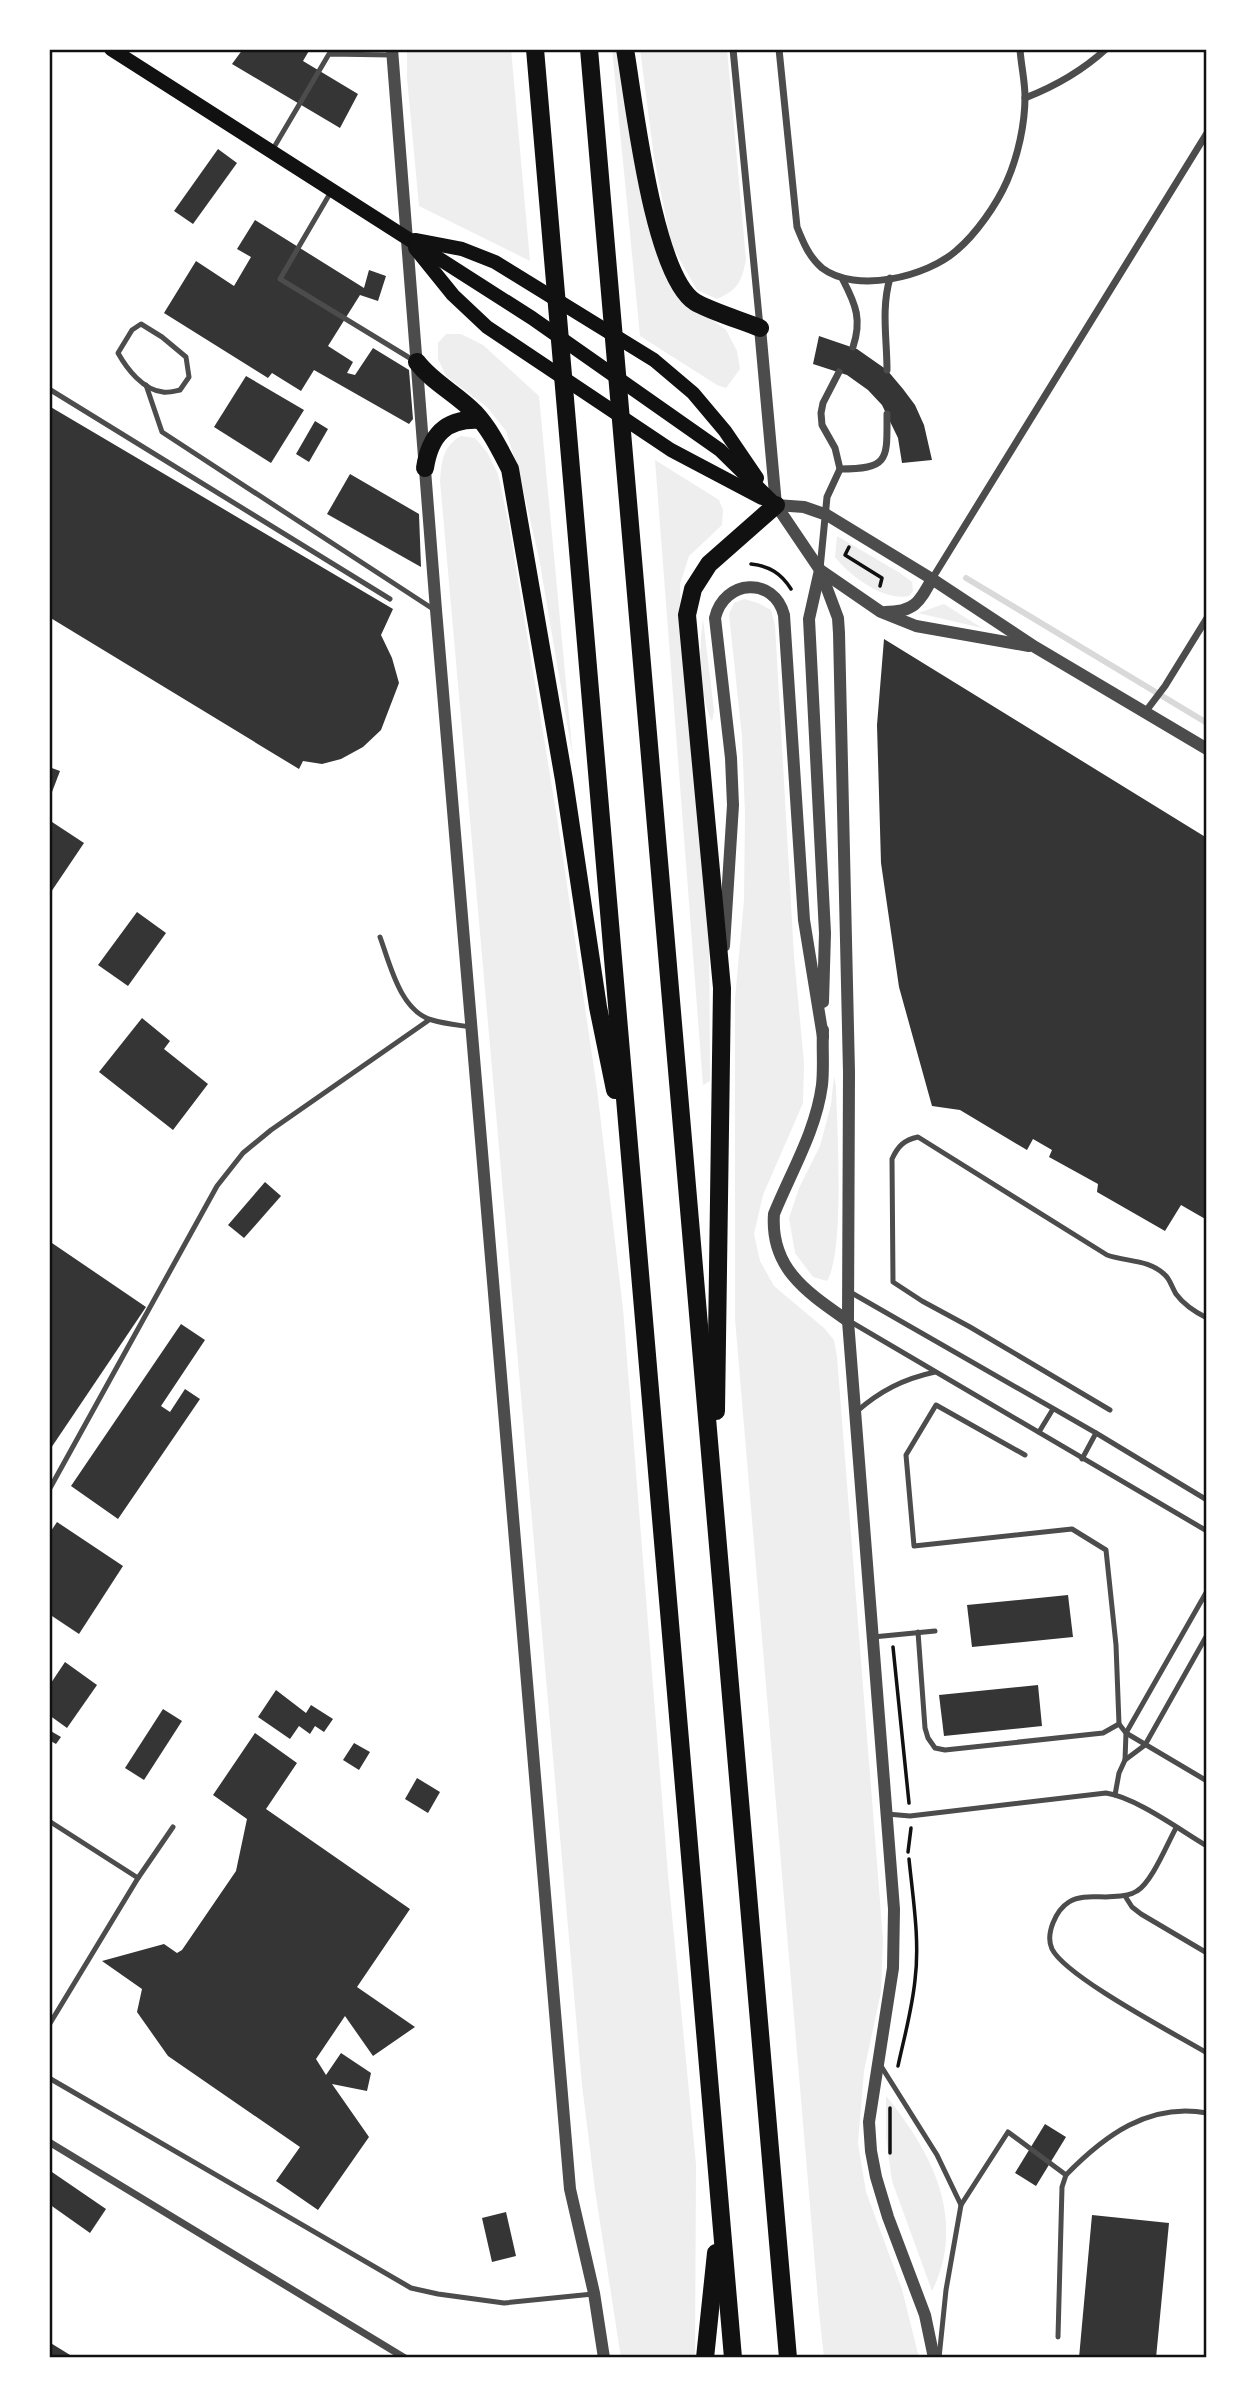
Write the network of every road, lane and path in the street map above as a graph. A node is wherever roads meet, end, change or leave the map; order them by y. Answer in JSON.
{"nodes":[{"id":1,"x":111,"y":49,"type":"edge"},
{"id":2,"x":535,"y":49,"type":"edge"},
{"id":3,"x":589,"y":49,"type":"edge"},
{"id":4,"x":625,"y":49,"type":"edge"},
{"id":5,"x":733,"y":49,"type":"edge"},
{"id":6,"x":779,"y":49,"type":"edge"},
{"id":7,"x":1020,"y":49,"type":"edge"},
{"id":8,"x":1106,"y":49,"type":"edge"},
{"id":9,"x":392,"y":52,"type":"edge"},
{"id":10,"x":1025,"y":98,"type":"junction"},
{"id":11,"x":1207,"y":133,"type":"edge"},
{"id":12,"x":271,"y":151,"type":"junction"},
{"id":13,"x":332,"y":190,"type":"junction"},
{"id":14,"x":407,"y":239,"type":"junction"},
{"id":15,"x":890,"y":278,"type":"junction"},
{"id":16,"x":844,"y":280,"type":"junction"},
{"id":17,"x":760,"y":328,"type":"junction"},
{"id":18,"x":853,"y":347,"type":"dead end"},
{"id":19,"x":417,"y":362,"type":"junction"},
{"id":20,"x":887,"y":370,"type":"dead end"},
{"id":21,"x":839,"y":372,"type":"dead end"},
{"id":22,"x":146,"y":385,"type":"junction"},
{"id":23,"x":49,"y":389,"type":"edge"},
{"id":24,"x":887,"y":414,"type":"dead end"},
{"id":25,"x":480,"y":420,"type":"junction"},
{"id":26,"x":425,"y":468,"type":"junction"},
{"id":27,"x":840,"y":469,"type":"junction"},
{"id":28,"x":776,"y":505,"type":"junction"},
{"id":29,"x":827,"y":515,"type":"junction"},
{"id":30,"x":849,"y":546,"type":"dead end"},
{"id":31,"x":751,"y":564,"type":"dead end"},
{"id":32,"x":820,"y":570,"type":"junction"},
{"id":33,"x":932,"y":579,"type":"junction"},
{"id":34,"x":880,"y":586,"type":"dead end"},
{"id":35,"x":791,"y":589,"type":"dead end"},
{"id":36,"x":390,"y":599,"type":"dead end"},
{"id":37,"x":436,"y":610,"type":"junction"},
{"id":38,"x":881,"y":612,"type":"junction"},
{"id":39,"x":1207,"y":618,"type":"edge"},
{"id":40,"x":1035,"y":647,"type":"junction"},
{"id":41,"x":1149,"y":708,"type":"junction"},
{"id":42,"x":1207,"y":749,"type":"edge"},
{"id":43,"x":380,"y":937,"type":"dead end"},
{"id":44,"x":722,"y":988,"type":"junction"},
{"id":45,"x":429,"y":1020,"type":"junction"},
{"id":46,"x":471,"y":1027,"type":"junction"},
{"id":47,"x":822,"y":1037,"type":"junction"},
{"id":48,"x":632,"y":1172,"type":"junction"},
{"id":49,"x":848,"y":1290,"type":"junction"},
{"id":50,"x":1207,"y":1318,"type":"edge"},
{"id":51,"x":848,"y":1321,"type":"junction"},
{"id":52,"x":935,"y":1372,"type":"junction"},
{"id":53,"x":1053,"y":1409,"type":"junction"},
{"id":54,"x":1110,"y":1410,"type":"dead end"},
{"id":55,"x":856,"y":1412,"type":"junction"},
{"id":56,"x":1039,"y":1432,"type":"junction"},
{"id":57,"x":1096,"y":1433,"type":"junction"},
{"id":58,"x":1026,"y":1455,"type":"dead end"},
{"id":59,"x":1082,"y":1459,"type":"junction"},
{"id":60,"x":49,"y":1490,"type":"edge"},
{"id":61,"x":1207,"y":1500,"type":"edge"},
{"id":62,"x":715,"y":1509,"type":"junction"},
{"id":63,"x":1207,"y":1531,"type":"edge"},
{"id":64,"x":1207,"y":1591,"type":"edge"},
{"id":65,"x":935,"y":1631,"type":"dead end"},
{"id":66,"x":918,"y":1632,"type":"junction"},
{"id":67,"x":1207,"y":1635,"type":"edge"},
{"id":68,"x":873,"y":1637,"type":"junction"},
{"id":69,"x":1119,"y":1724,"type":"junction"},
{"id":70,"x":1126,"y":1733,"type":"junction"},
{"id":71,"x":1145,"y":1745,"type":"junction"},
{"id":72,"x":1125,"y":1760,"type":"junction"},
{"id":73,"x":1207,"y":1781,"type":"edge"},
{"id":74,"x":1115,"y":1795,"type":"junction"},
{"id":75,"x":887,"y":1814,"type":"junction"},
{"id":76,"x":49,"y":1821,"type":"edge"},
{"id":77,"x":173,"y":1827,"type":"dead end"},
{"id":78,"x":1176,"y":1828,"type":"junction"},
{"id":79,"x":1207,"y":1846,"type":"edge"},
{"id":80,"x":138,"y":1878,"type":"junction"},
{"id":81,"x":1125,"y":1896,"type":"junction"},
{"id":82,"x":1207,"y":1953,"type":"edge"},
{"id":83,"x":49,"y":2025,"type":"edge"},
{"id":84,"x":1207,"y":2053,"type":"edge"},
{"id":85,"x":878,"y":2061,"type":"junction"},
{"id":86,"x":49,"y":2078,"type":"edge"},
{"id":87,"x":1207,"y":2113,"type":"edge"},
{"id":88,"x":49,"y":2141,"type":"edge"},
{"id":89,"x":1066,"y":2175,"type":"junction"},
{"id":90,"x":961,"y":2205,"type":"junction"},
{"id":91,"x":721,"y":2211,"type":"junction"},
{"id":92,"x":594,"y":2293,"type":"junction"},
{"id":93,"x":1058,"y":2337,"type":"dead end"},
{"id":94,"x":405,"y":2358,"type":"edge"},
{"id":95,"x":604,"y":2358,"type":"edge"},
{"id":96,"x":705,"y":2358,"type":"edge"},
{"id":97,"x":733,"y":2358,"type":"edge"},
{"id":98,"x":788,"y":2358,"type":"edge"},
{"id":99,"x":936,"y":2358,"type":"edge"}],
"edges":[{"from":1,"to":12,"type":"main road"},
{"from":2,"to":48,"type":"highway"},
{"from":3,"to":62,"type":"highway"},
{"from":4,"to":17,"type":"highway"},
{"from":5,"to":17,"type":"street"},
{"from":6,"to":16,"type":"street"},
{"from":7,"to":10,"type":"street"},
{"from":8,"to":10,"type":"street"},
{"from":9,"to":12,"type":"lane"},
{"from":9,"to":14,"type":"street"},
{"from":10,"to":15,"type":"street"},
{"from":11,"to":33,"type":"street"},
{"from":12,"to":13,"type":"main road"},
{"from":13,"to":14,"type":"main road"},
{"from":13,"to":19,"type":"lane"},
{"from":14,"to":19,"type":"street"},
{"from":14,"to":28,"type":"main road"},
{"from":14,"to":28,"type":"main road"},
{"from":14,"to":28,"type":"main road"},
{"from":15,"to":16,"type":"street"},
{"from":15,"to":20,"type":"street"},
{"from":16,"to":18,"type":"street"},
{"from":17,"to":28,"type":"street"},
{"from":19,"to":25,"type":"highway"},
{"from":19,"to":26,"type":"street"},
{"from":21,"to":27,"type":"street"},
{"from":22,"to":22,"type":"lane"},
{"from":22,"to":37,"type":"lane"},
{"from":23,"to":36,"type":"lane"},
{"from":24,"to":27,"type":"street"},
{"from":25,"to":26,"type":"highway"},
{"from":25,"to":48,"type":"highway"},
{"from":26,"to":37,"type":"street"},
{"from":27,"to":29,"type":"street"},
{"from":28,"to":29,"type":"street"},
{"from":28,"to":32,"type":"street"},
{"from":28,"to":44,"type":"highway"},
{"from":29,"to":32,"type":"street"},
{"from":29,"to":33,"type":"street"},
{"from":30,"to":34,"type":"path"},
{"from":31,"to":35,"type":"path"},
{"from":32,"to":38,"type":"street"},
{"from":32,"to":47,"type":"street"},
{"from":32,"to":49,"type":"street"},
{"from":33,"to":38,"type":"street"},
{"from":33,"to":40,"type":"street"},
{"from":37,"to":46,"type":"street"},
{"from":38,"to":40,"type":"street"},
{"from":39,"to":41,"type":"street"},
{"from":40,"to":41,"type":"street"},
{"from":41,"to":42,"type":"street"},
{"from":43,"to":45,"type":"lane"},
{"from":44,"to":47,"type":"street"},
{"from":44,"to":62,"type":"highway"},
{"from":45,"to":46,"type":"lane"},
{"from":45,"to":60,"type":"lane"},
{"from":46,"to":92,"type":"street"},
{"from":47,"to":51,"type":"street"},
{"from":48,"to":91,"type":"highway"},
{"from":49,"to":51,"type":"street"},
{"from":49,"to":53,"type":"lane"},
{"from":50,"to":54,"type":"lane"},
{"from":51,"to":52,"type":"lane"},
{"from":51,"to":55,"type":"street"},
{"from":52,"to":55,"type":"lane"},
{"from":52,"to":56,"type":"lane"},
{"from":53,"to":56,"type":"lane"},
{"from":53,"to":57,"type":"lane"},
{"from":55,"to":68,"type":"street"},
{"from":56,"to":59,"type":"lane"},
{"from":57,"to":59,"type":"lane"},
{"from":57,"to":61,"type":"lane"},
{"from":58,"to":69,"type":"lane"},
{"from":59,"to":63,"type":"lane"},
{"from":62,"to":98,"type":"highway"},
{"from":64,"to":70,"type":"lane"},
{"from":65,"to":66,"type":"lane"},
{"from":66,"to":68,"type":"lane"},
{"from":66,"to":69,"type":"lane"},
{"from":67,"to":71,"type":"lane"},
{"from":68,"to":75,"type":"street"},
{"from":69,"to":70,"type":"lane"},
{"from":70,"to":71,"type":"lane"},
{"from":70,"to":72,"type":"lane"},
{"from":71,"to":72,"type":"lane"},
{"from":71,"to":73,"type":"lane"},
{"from":72,"to":74,"type":"lane"},
{"from":74,"to":75,"type":"lane"},
{"from":74,"to":78,"type":"lane"},
{"from":75,"to":85,"type":"street"},
{"from":76,"to":80,"type":"lane"},
{"from":77,"to":80,"type":"lane"},
{"from":78,"to":79,"type":"lane"},
{"from":78,"to":81,"type":"lane"},
{"from":80,"to":83,"type":"lane"},
{"from":81,"to":82,"type":"lane"},
{"from":81,"to":84,"type":"lane"},
{"from":85,"to":90,"type":"lane"},
{"from":85,"to":99,"type":"street"},
{"from":86,"to":92,"type":"lane"},
{"from":87,"to":89,"type":"lane"},
{"from":88,"to":94,"type":"street"},
{"from":89,"to":90,"type":"lane"},
{"from":89,"to":93,"type":"lane"},
{"from":90,"to":99,"type":"lane"},
{"from":91,"to":96,"type":"highway"},
{"from":91,"to":97,"type":"highway"},
{"from":92,"to":95,"type":"street"}]}
